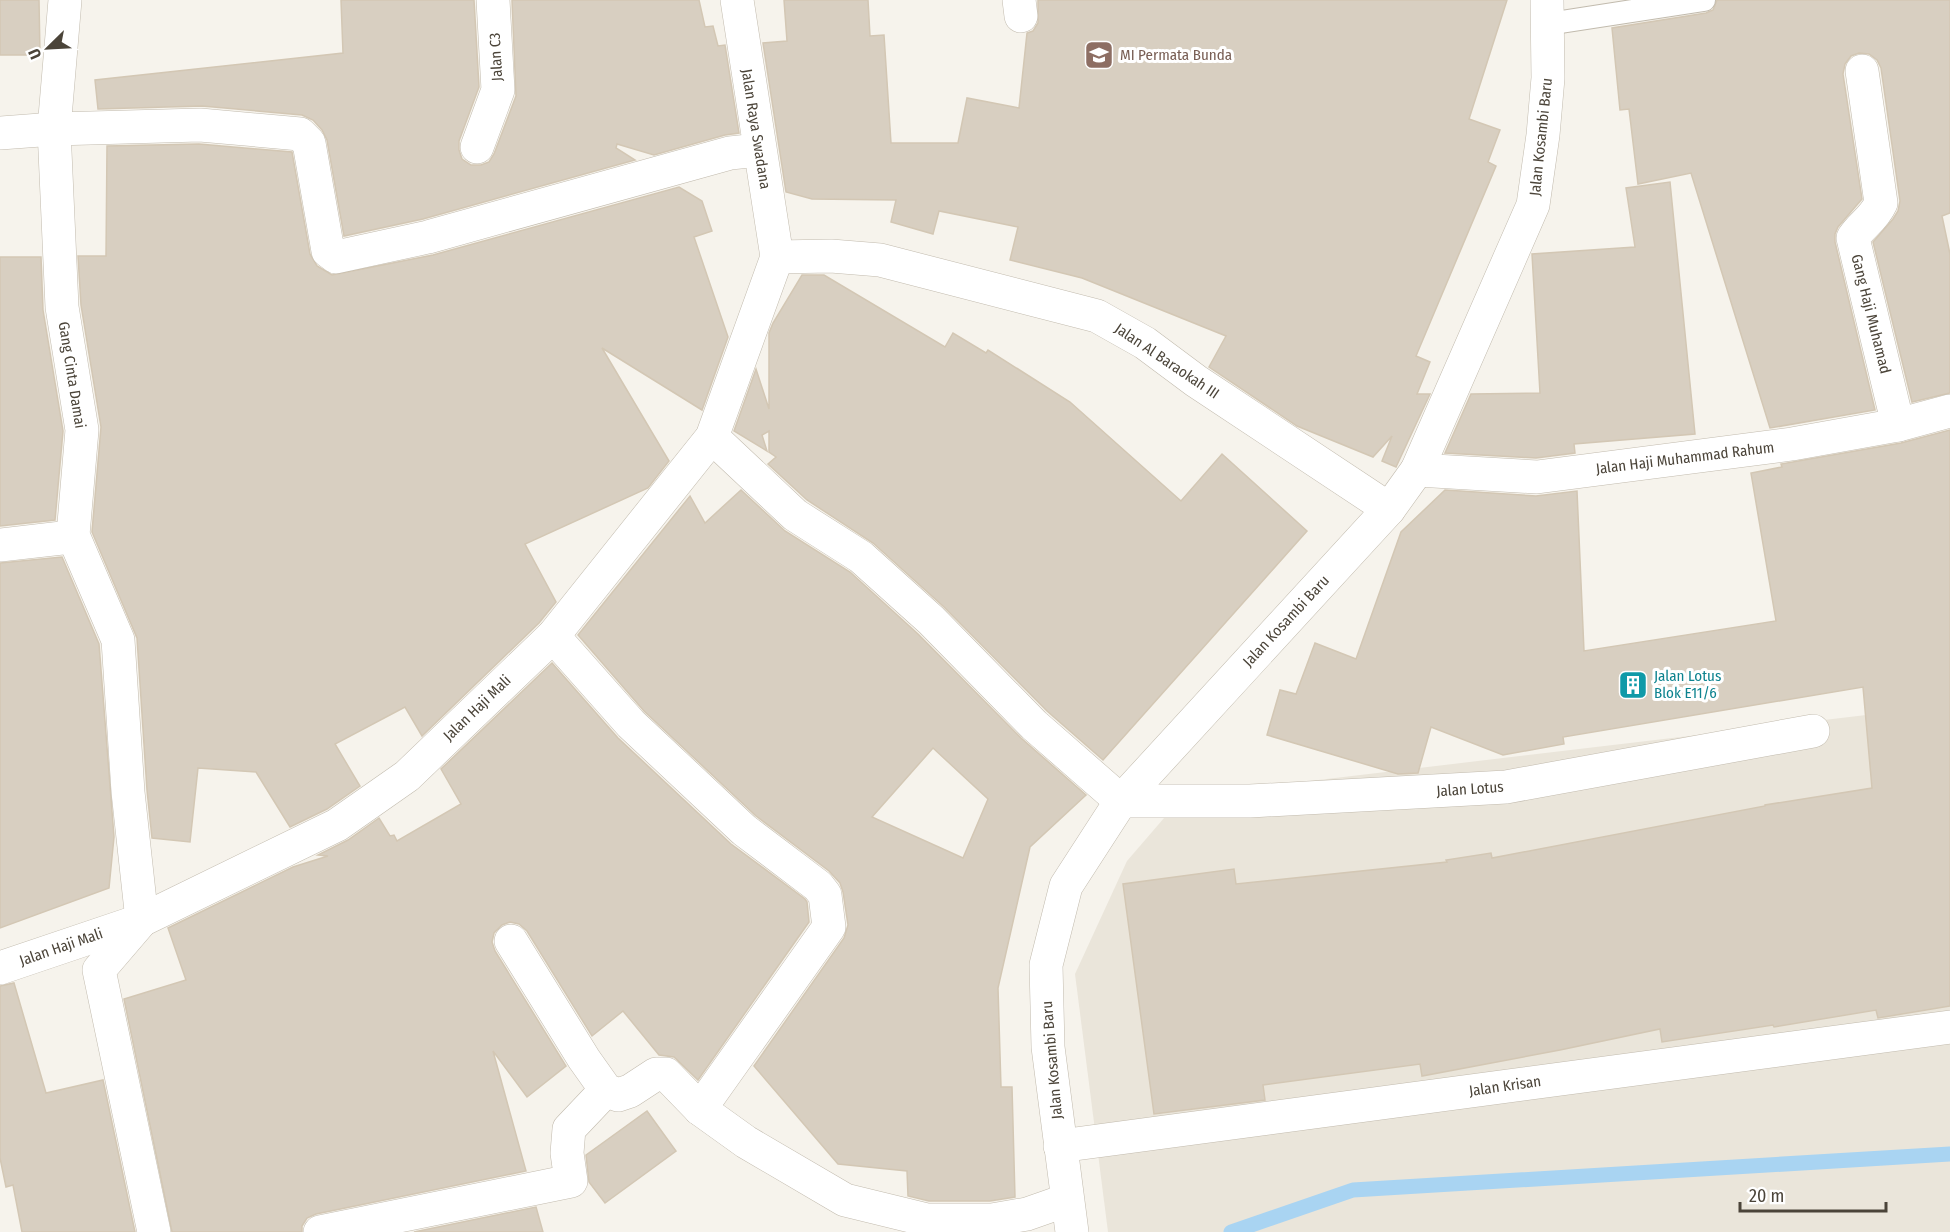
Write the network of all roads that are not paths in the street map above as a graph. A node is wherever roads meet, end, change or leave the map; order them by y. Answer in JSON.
{"nodes":[{"id":1,"x":65,"y":0,"type":"edge"},
{"id":2,"x":493,"y":0,"type":"edge"},
{"id":3,"x":737,"y":0,"type":"edge"},
{"id":4,"x":1704,"y":0,"type":"edge"},
{"id":5,"x":1547,"y":12,"type":"edge"},
{"id":6,"x":1862,"y":70,"type":"dead end"},
{"id":7,"x":54,"y":129,"type":"junction"},
{"id":8,"x":0,"y":133,"type":"edge"},
{"id":9,"x":477,"y":147,"type":"dead end"},
{"id":10,"x":759,"y":150,"type":"junction"},
{"id":11,"x":777,"y":257,"type":"junction"},
{"id":12,"x":1950,"y":411,"type":"edge"},
{"id":13,"x":1898,"y":425,"type":"junction"},
{"id":14,"x":712,"y":437,"type":"junction"},
{"id":15,"x":1417,"y":470,"type":"junction"},
{"id":16,"x":1389,"y":509,"type":"junction"},
{"id":17,"x":73,"y":535,"type":"junction"},
{"id":18,"x":0,"y":545,"type":"edge"},
{"id":19,"x":553,"y":636,"type":"junction"},
{"id":20,"x":1813,"y":731,"type":"dead end"},
{"id":21,"x":1121,"y":801,"type":"junction"},
{"id":22,"x":142,"y":920,"type":"junction"},
{"id":23,"x":511,"y":941,"type":"dead end"},
{"id":24,"x":0,"y":968,"type":"edge"},
{"id":25,"x":1950,"y":1027,"type":"edge"},
{"id":26,"x":606,"y":1090,"type":"junction"},
{"id":27,"x":700,"y":1109,"type":"junction"},
{"id":28,"x":1060,"y":1146,"type":"junction"},
{"id":29,"x":1070,"y":1216,"type":"edge"},
{"id":30,"x":154,"y":1232,"type":"edge"},
{"id":31,"x":320,"y":1232,"type":"edge"}],
"edges":[{"from":1,"to":7,"type":"street","name":"Gang Cinta Damai"},
{"from":2,"to":9,"type":"street","name":"Jalan C3"},
{"from":3,"to":10,"type":"street","name":"Jalan Raya Swadana"},
{"from":4,"to":5,"type":"lane"},
{"from":5,"to":15,"type":"street","name":"Jalan Kosambi Baru"},
{"from":6,"to":13,"type":"street","name":"Gang Haji Muhamad"},
{"from":7,"to":8,"type":"street"},
{"from":7,"to":10,"type":"street"},
{"from":7,"to":17,"type":"street","name":"Gang Cinta Damai"},
{"from":10,"to":11,"type":"street","name":"Jalan Raya Swadana"},
{"from":11,"to":14,"type":"street","name":"Jalan Haji Mali"},
{"from":11,"to":16,"type":"street","name":"Jalan Al Baraokah III"},
{"from":12,"to":13,"type":"street","name":"Jalan Haji Muhammad Rahum"},
{"from":13,"to":15,"type":"street","name":"Jalan Haji Muhammad Rahum"},
{"from":14,"to":19,"type":"street","name":"Jalan Haji Mali"},
{"from":14,"to":21,"type":"street"},
{"from":15,"to":16,"type":"street","name":"Jalan Kosambi Baru"},
{"from":16,"to":21,"type":"street","name":"Jalan Kosambi Baru"},
{"from":17,"to":18,"type":"street"},
{"from":17,"to":22,"type":"street","name":"Gang Cinta Damai"},
{"from":19,"to":22,"type":"street","name":"Jalan Haji Mali"},
{"from":19,"to":27,"type":"street"},
{"from":20,"to":21,"type":"street","name":"Jalan Lotus"},
{"from":21,"to":28,"type":"street","name":"Jalan Kosambi Baru"},
{"from":22,"to":24,"type":"street","name":"Jalan Haji Mali"},
{"from":22,"to":30,"type":"street"},
{"from":23,"to":26,"type":"street"},
{"from":25,"to":28,"type":"street","name":"Jalan Krisan"},
{"from":26,"to":27,"type":"street"},
{"from":26,"to":31,"type":"street"},
{"from":27,"to":29,"type":"street"},
{"from":28,"to":29,"type":"street","name":"Jalan Kosambi Baru"}]}
